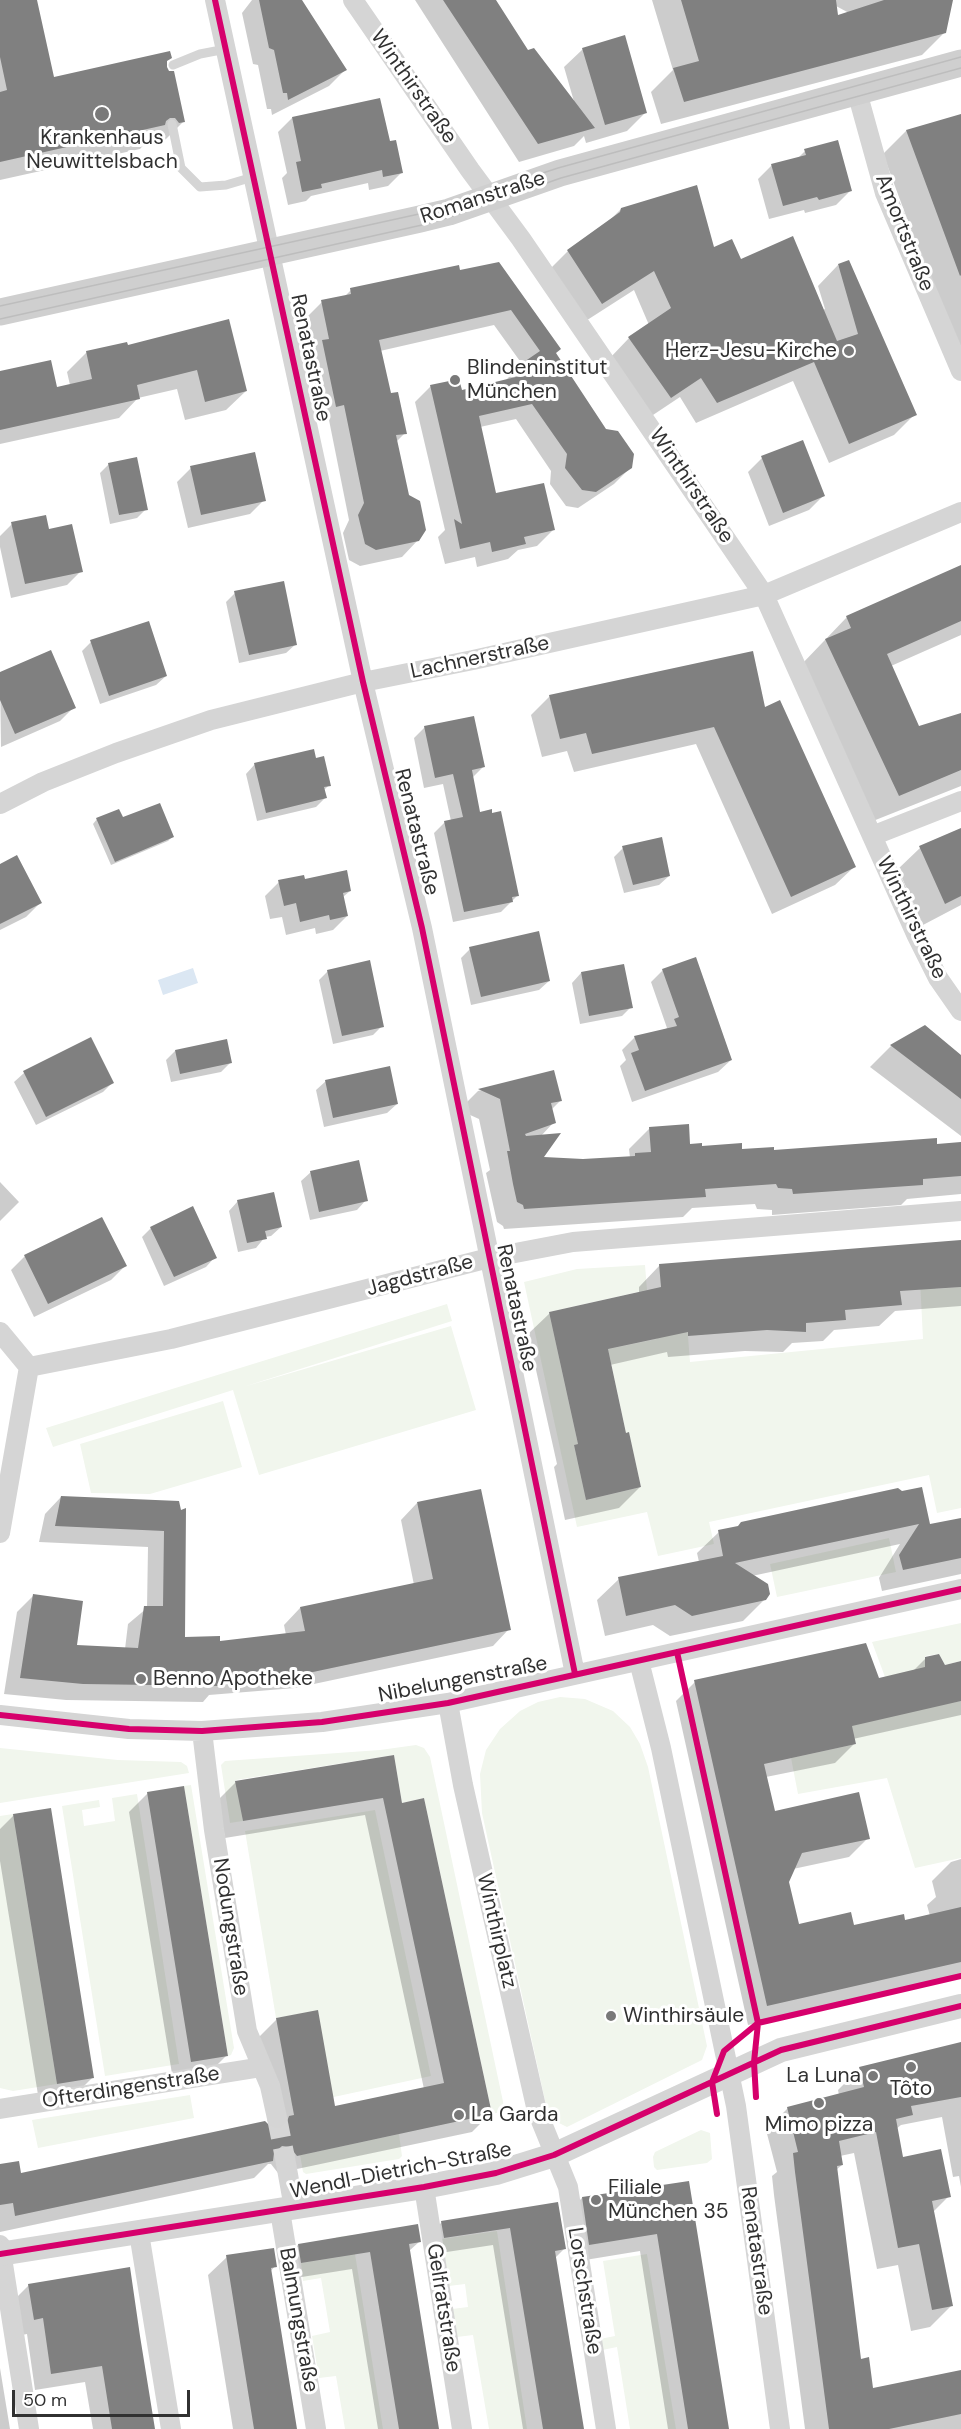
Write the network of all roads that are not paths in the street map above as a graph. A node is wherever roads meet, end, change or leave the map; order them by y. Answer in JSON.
{"nodes":[{"id":1,"x":215,"y":0,"type":"edge"},
{"id":2,"x":353,"y":0,"type":"edge"},
{"id":3,"x":226,"y":49,"type":"junction"},
{"id":4,"x":961,"y":63,"type":"edge"},
{"id":5,"x":173,"y":65,"type":"dead end"},
{"id":6,"x":857,"y":92,"type":"junction"},
{"id":7,"x":172,"y":124,"type":"dead end"},
{"id":8,"x":253,"y":177,"type":"junction"},
{"id":9,"x":490,"y":197,"type":"junction"},
{"id":10,"x":270,"y":253,"type":"junction"},
{"id":11,"x":0,"y":312,"type":"edge"},
{"id":12,"x":961,"y":370,"type":"edge"},
{"id":13,"x":961,"y":512,"type":"edge"},
{"id":14,"x":764,"y":595,"type":"junction"},
{"id":15,"x":363,"y":682,"type":"junction"},
{"id":16,"x":961,"y":801,"type":"edge"},
{"id":17,"x":0,"y":804,"type":"edge"},
{"id":18,"x":872,"y":836,"type":"junction"},
{"id":19,"x":961,"y":1011,"type":"edge"},
{"id":20,"x":961,"y":1211,"type":"edge"},
{"id":21,"x":489,"y":1258,"type":"junction"},
{"id":22,"x":0,"y":1332,"type":"edge"},
{"id":23,"x":28,"y":1367,"type":"junction"},
{"id":24,"x":0,"y":1533,"type":"edge"},
{"id":25,"x":961,"y":1589,"type":"edge"},
{"id":26,"x":639,"y":1661,"type":"junction"},
{"id":27,"x":575,"y":1674,"type":"junction"},
{"id":28,"x":448,"y":1703,"type":"junction"},
{"id":29,"x":0,"y":1715,"type":"edge"},
{"id":30,"x":202,"y":1731,"type":"junction"},
{"id":31,"x":961,"y":2006,"type":"edge"},
{"id":32,"x":262,"y":2067,"type":"junction"},
{"id":33,"x":729,"y":2073,"type":"junction"},
{"id":34,"x":0,"y":2109,"type":"edge"},
{"id":35,"x":277,"y":2118,"type":"tunnel mouth"},
{"id":36,"x":554,"y":2155,"type":"junction"},
{"id":37,"x":285,"y":2158,"type":"tunnel mouth"},
{"id":38,"x":424,"y":2187,"type":"junction"},
{"id":39,"x":287,"y":2209,"type":"junction"},
{"id":40,"x":139,"y":2233,"type":"junction"},
{"id":41,"x":0,"y":2251,"type":"edge"},
{"id":42,"x":29,"y":2429,"type":"edge"},
{"id":43,"x":171,"y":2429,"type":"edge"},
{"id":44,"x":316,"y":2429,"type":"edge"},
{"id":45,"x":462,"y":2429,"type":"edge"},
{"id":46,"x":606,"y":2429,"type":"edge"},
{"id":47,"x":780,"y":2429,"type":"edge"}],
"edges":[{"from":1,"to":3,"type":"street","name":"Renatastraße"},
{"from":2,"to":9,"type":"street","name":"Winthirstraße"},
{"from":3,"to":5,"type":"lane"},
{"from":3,"to":8,"type":"street","name":"Renatastraße"},
{"from":4,"to":6,"type":"main road","name":"Romanstraße"},
{"from":6,"to":9,"type":"main road","name":"Romanstraße"},
{"from":6,"to":12,"type":"street","name":"Amortstraße"},
{"from":7,"to":8,"type":"lane"},
{"from":8,"to":10,"type":"street","name":"Renatastraße"},
{"from":9,"to":10,"type":"main road","name":"Romanstraße"},
{"from":9,"to":14,"type":"street","name":"Winthirstraße"},
{"from":10,"to":11,"type":"main road","name":"Romanstraße"},
{"from":10,"to":15,"type":"street","name":"Renatastraße"},
{"from":13,"to":14,"type":"street","name":"Lachnerstraße"},
{"from":14,"to":15,"type":"street","name":"Lachnerstraße"},
{"from":14,"to":18,"type":"street","name":"Winthirstraße"},
{"from":15,"to":17,"type":"street","name":"Lachnerstraße"},
{"from":15,"to":21,"type":"street","name":"Renatastraße"},
{"from":16,"to":18,"type":"street"},
{"from":18,"to":19,"type":"street","name":"Winthirstraße"},
{"from":20,"to":21,"type":"street","name":"Jagdstraße"},
{"from":21,"to":23,"type":"street","name":"Jagdstraße"},
{"from":21,"to":27,"type":"street","name":"Renatastraße"},
{"from":22,"to":23,"type":"street"},
{"from":23,"to":24,"type":"street"},
{"from":25,"to":26,"type":"street","name":"Nibelungenstraße"},
{"from":26,"to":27,"type":"street","name":"Nibelungenstraße"},
{"from":26,"to":33,"type":"street"},
{"from":27,"to":28,"type":"street","name":"Nibelungenstraße"},
{"from":28,"to":30,"type":"street","name":"Nibelungenstraße"},
{"from":28,"to":36,"type":"street","name":"Winthirplatz"},
{"from":29,"to":30,"type":"street","name":"Nibelungenstraße"},
{"from":30,"to":32,"type":"street","name":"Nodungstraße"},
{"from":31,"to":33,"type":"street","name":"Wendl-Dietrich-Straße"},
{"from":32,"to":34,"type":"street","name":"Ofterdingenstraße"},
{"from":32,"to":35,"type":"street","name":"Nodungstraße"},
{"from":33,"to":36,"type":"street","name":"Wendl-Dietrich-Straße"},
{"from":33,"to":47,"type":"street","name":"Renatastraße"},
{"from":36,"to":38,"type":"street","name":"Wendl-Dietrich-Straße"},
{"from":36,"to":46,"type":"street","name":"Lorschstraße"},
{"from":37,"to":39,"type":"street"},
{"from":38,"to":39,"type":"street","name":"Wendl-Dietrich-Straße"},
{"from":38,"to":45,"type":"street","name":"Gelfratstraße"},
{"from":39,"to":40,"type":"street","name":"Wendl-Dietrich-Straße"},
{"from":39,"to":44,"type":"street","name":"Balmungstraße"},
{"from":40,"to":41,"type":"street","name":"Wendl-Dietrich-Straße"},
{"from":40,"to":43,"type":"street"},
{"from":41,"to":42,"type":"street"}]}
